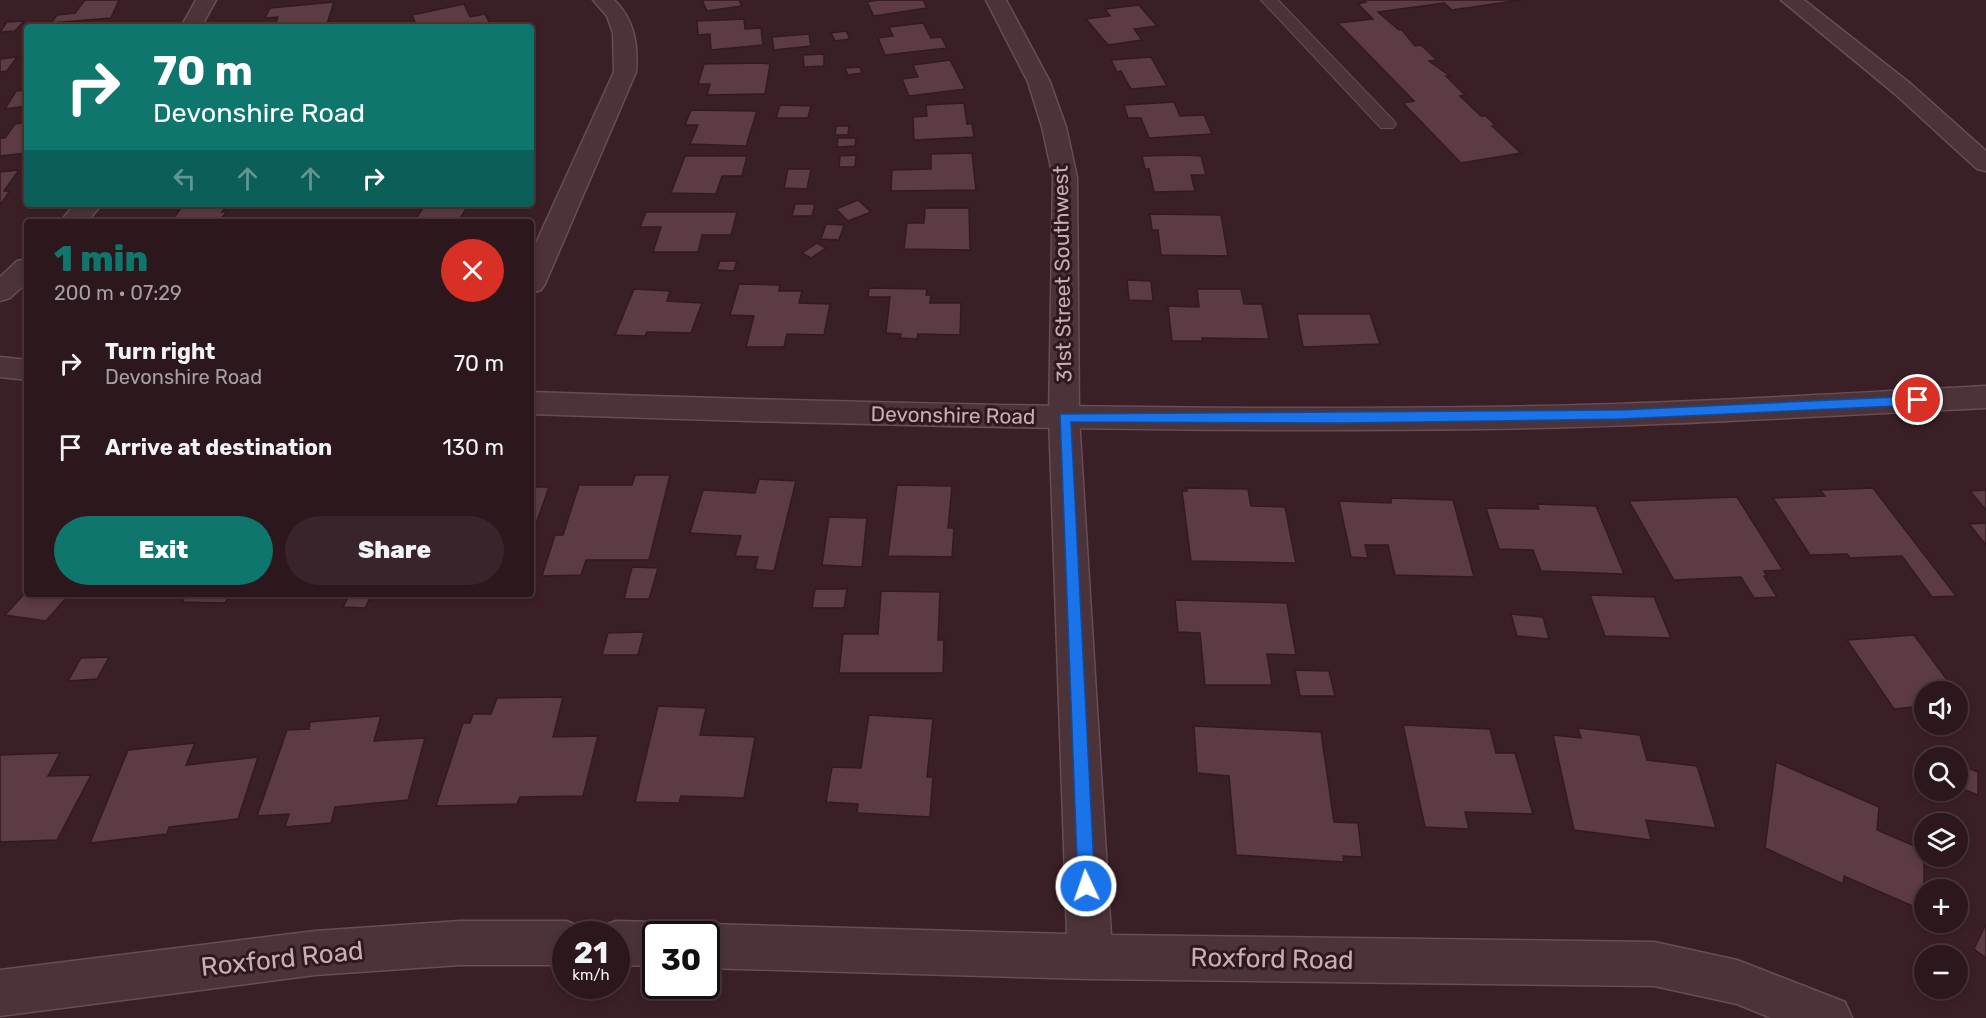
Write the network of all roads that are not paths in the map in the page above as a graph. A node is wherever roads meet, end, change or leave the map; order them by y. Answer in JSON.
{"nodes":[{"id":1,"x":206,"y":0,"type":"edge"},
{"id":2,"x":603,"y":0,"type":"edge"},
{"id":3,"x":996,"y":0,"type":"edge"},
{"id":4,"x":1269,"y":0,"type":"edge"},
{"id":5,"x":1791,"y":0,"type":"edge"},
{"id":6,"x":193,"y":24,"type":"edge"},
{"id":7,"x":1387,"y":124,"type":"dead end"},
{"id":8,"x":1986,"y":164,"type":"edge"},
{"id":9,"x":86,"y":207,"type":"edge"},
{"id":10,"x":76,"y":219,"type":"edge"},
{"id":11,"x":24,"y":270,"type":"edge"},
{"id":12,"x":534,"y":277,"type":"edge"},
{"id":13,"x":0,"y":292,"type":"edge"},
{"id":14,"x":0,"y":367,"type":"edge"},
{"id":15,"x":24,"y":370,"type":"edge"},
{"id":16,"x":1986,"y":397,"type":"edge"},
{"id":17,"x":534,"y":404,"type":"edge"},
{"id":18,"x":1064,"y":417,"type":"junction"},
{"id":19,"x":552,"y":943,"type":"edge"},
{"id":20,"x":720,"y":946,"type":"edge"},
{"id":21,"x":1090,"y":957,"type":"junction"},
{"id":22,"x":0,"y":993,"type":"edge"},
{"id":23,"x":1830,"y":1018,"type":"edge"}],
"edges":[{"from":1,"to":6,"type":"street"},
{"from":2,"to":12,"type":"street"},
{"from":3,"to":18,"type":"street","name":"31st Street Southwest"},
{"from":4,"to":7,"type":"lane"},
{"from":5,"to":8,"type":"street"},
{"from":9,"to":10,"type":"street"},
{"from":11,"to":13,"type":"street"},
{"from":14,"to":15,"type":"street"},
{"from":16,"to":18,"type":"street","name":"Devonshire Road"},
{"from":17,"to":18,"type":"street","name":"Devonshire Road"},
{"from":18,"to":21,"type":"street","name":"31st Street Southwest"},
{"from":19,"to":22,"type":"street","name":"Roxford Road"},
{"from":20,"to":21,"type":"street","name":"Roxford Road"},
{"from":21,"to":23,"type":"street","name":"Roxford Road"}]}
